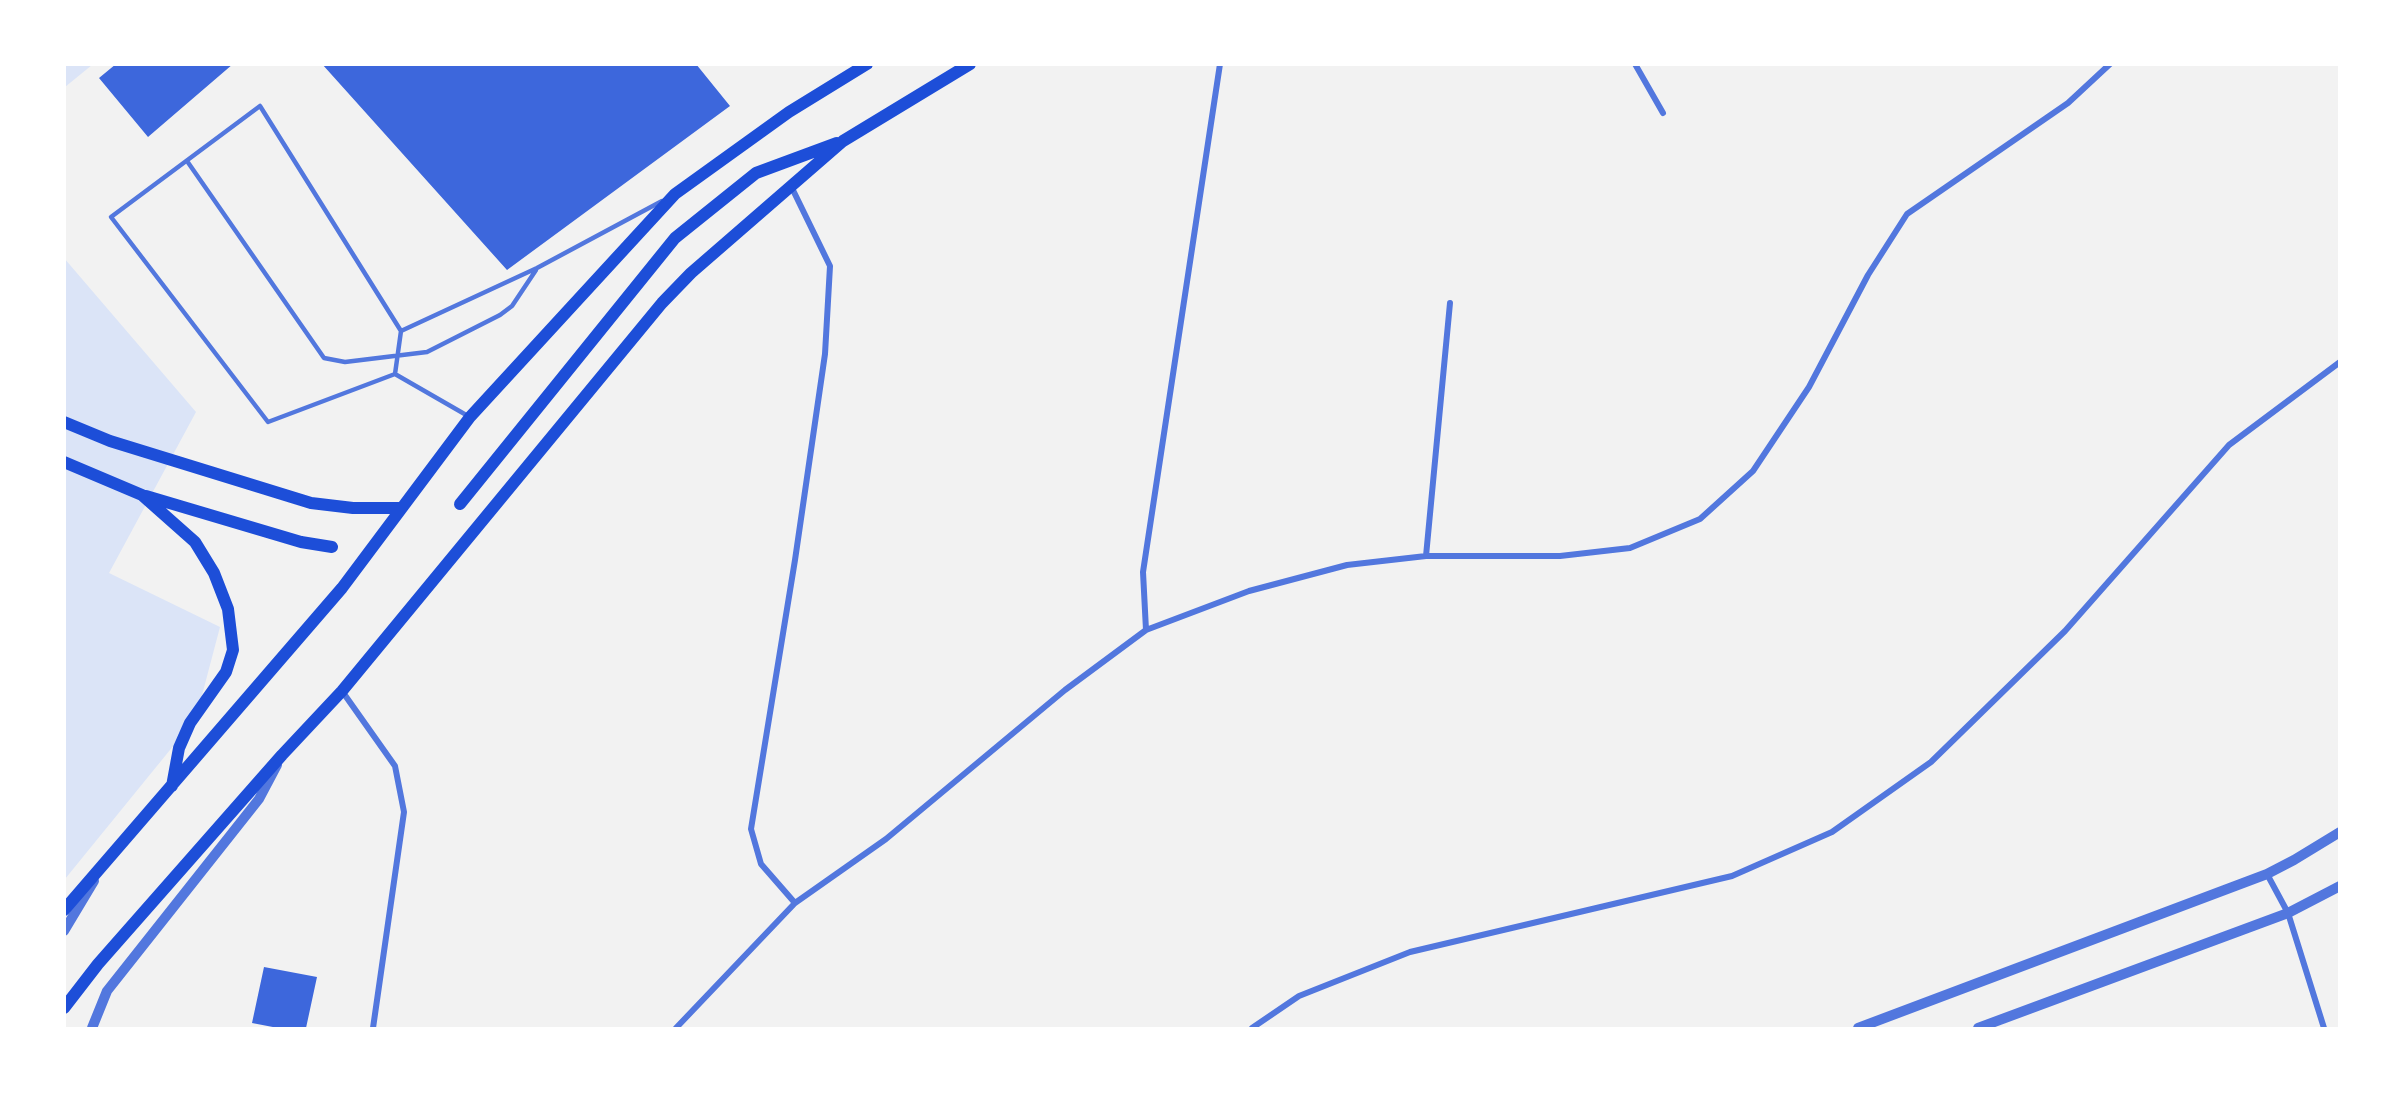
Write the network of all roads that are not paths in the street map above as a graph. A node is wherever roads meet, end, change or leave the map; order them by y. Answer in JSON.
{"nodes":[{"id":1,"x":867,"y":64,"type":"edge"},
{"id":2,"x":970,"y":64,"type":"edge"},
{"id":3,"x":1220,"y":64,"type":"edge"},
{"id":4,"x":1635,"y":64,"type":"edge"},
{"id":5,"x":2109,"y":64,"type":"edge"},
{"id":6,"x":1663,"y":113,"type":"dead end"},
{"id":7,"x":843,"y":141,"type":"junction"},
{"id":8,"x":187,"y":161,"type":"junction"},
{"id":9,"x":791,"y":186,"type":"junction"},
{"id":10,"x":675,"y":194,"type":"junction"},
{"id":11,"x":537,"y":268,"type":"junction"},
{"id":12,"x":1450,"y":303,"type":"dead end"},
{"id":13,"x":401,"y":331,"type":"junction"},
{"id":14,"x":400,"y":355,"type":"junction"},
{"id":15,"x":2340,"y":362,"type":"edge"},
{"id":16,"x":394,"y":374,"type":"junction"},
{"id":17,"x":470,"y":417,"type":"junction"},
{"id":18,"x":64,"y":422,"type":"edge"},
{"id":19,"x":64,"y":462,"type":"edge"},
{"id":20,"x":141,"y":495,"type":"junction"},
{"id":21,"x":460,"y":504,"type":"dead end"},
{"id":22,"x":400,"y":508,"type":"junction"},
{"id":23,"x":332,"y":547,"type":"dead end"},
{"id":24,"x":1426,"y":556,"type":"junction"},
{"id":25,"x":1146,"y":630,"type":"junction"},
{"id":26,"x":342,"y":691,"type":"junction"},
{"id":27,"x":282,"y":755,"type":"junction"},
{"id":28,"x":171,"y":788,"type":"junction"},
{"id":29,"x":2340,"y":832,"type":"edge"},
{"id":30,"x":101,"y":870,"type":"junction"},
{"id":31,"x":2266,"y":874,"type":"junction"},
{"id":32,"x":2340,"y":886,"type":"edge"},
{"id":33,"x":795,"y":903,"type":"junction"},
{"id":34,"x":64,"y":910,"type":"edge"},
{"id":35,"x":2288,"y":914,"type":"junction"},
{"id":36,"x":64,"y":931,"type":"edge"},
{"id":37,"x":64,"y":1008,"type":"edge"},
{"id":38,"x":92,"y":1029,"type":"edge"},
{"id":39,"x":373,"y":1029,"type":"edge"},
{"id":40,"x":676,"y":1029,"type":"edge"},
{"id":41,"x":1252,"y":1029,"type":"edge"},
{"id":42,"x":1858,"y":1029,"type":"edge"},
{"id":43,"x":1978,"y":1029,"type":"edge"},
{"id":44,"x":2324,"y":1029,"type":"edge"}],
"edges":[{"from":1,"to":10,"type":"main road"},
{"from":2,"to":7,"type":"main road"},
{"from":3,"to":25,"type":"street"},
{"from":4,"to":6,"type":"street"},
{"from":5,"to":24,"type":"street"},
{"from":7,"to":9,"type":"main road"},
{"from":7,"to":21,"type":"main road"},
{"from":8,"to":13,"type":"lane"},
{"from":8,"to":14,"type":"lane"},
{"from":8,"to":16,"type":"lane"},
{"from":9,"to":26,"type":"main road"},
{"from":9,"to":33,"type":"street"},
{"from":10,"to":11,"type":"lane"},
{"from":10,"to":17,"type":"main road"},
{"from":11,"to":13,"type":"lane"},
{"from":11,"to":14,"type":"lane"},
{"from":12,"to":24,"type":"street"},
{"from":13,"to":14,"type":"lane"},
{"from":14,"to":16,"type":"lane"},
{"from":15,"to":41,"type":"street"},
{"from":16,"to":17,"type":"lane"},
{"from":17,"to":22,"type":"main road"},
{"from":18,"to":22,"type":"main road"},
{"from":19,"to":20,"type":"main road"},
{"from":20,"to":23,"type":"main road"},
{"from":20,"to":28,"type":"main road"},
{"from":22,"to":28,"type":"main road"},
{"from":24,"to":25,"type":"street"},
{"from":25,"to":33,"type":"street"},
{"from":26,"to":27,"type":"main road"},
{"from":26,"to":39,"type":"street"},
{"from":27,"to":37,"type":"main road"},
{"from":27,"to":38,"type":"street"},
{"from":28,"to":30,"type":"main road"},
{"from":29,"to":31,"type":"street"},
{"from":30,"to":34,"type":"main road"},
{"from":30,"to":36,"type":"street"},
{"from":31,"to":35,"type":"street"},
{"from":31,"to":42,"type":"street"},
{"from":32,"to":35,"type":"street"},
{"from":33,"to":40,"type":"street"},
{"from":35,"to":43,"type":"street"},
{"from":35,"to":44,"type":"street"}]}
